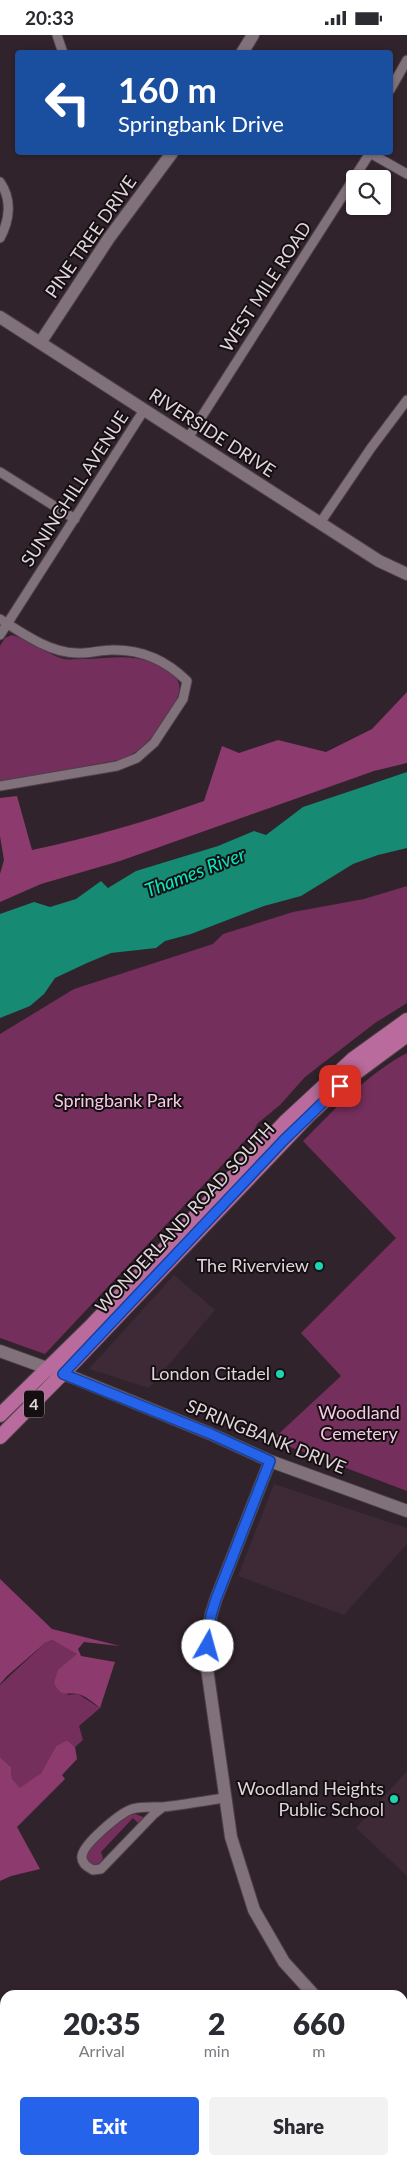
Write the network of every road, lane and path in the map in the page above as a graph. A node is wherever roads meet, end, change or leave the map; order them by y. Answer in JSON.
{"nodes":[{"id":1,"x":57,"y":35,"type":"edge"},
{"id":2,"x":253,"y":35,"type":"edge"},
{"id":3,"x":62,"y":50,"type":"edge"},
{"id":4,"x":244,"y":50,"type":"edge"},
{"id":5,"x":407,"y":60,"type":"edge"},
{"id":6,"x":393,"y":86,"type":"edge"},
{"id":7,"x":171,"y":155,"type":"edge"},
{"id":8,"x":369,"y":155,"type":"edge"},
{"id":9,"x":374,"y":155,"type":"edge"},
{"id":10,"x":407,"y":174,"type":"edge"},
{"id":11,"x":0,"y":183,"type":"edge"},
{"id":12,"x":0,"y":238,"type":"edge"},
{"id":13,"x":0,"y":317,"type":"edge"},
{"id":14,"x":40,"y":343,"type":"junction"},
{"id":15,"x":407,"y":400,"type":"edge"},
{"id":16,"x":144,"y":410,"type":"junction"},
{"id":17,"x":188,"y":438,"type":"junction"},
{"id":18,"x":0,"y":472,"type":"edge"},
{"id":19,"x":75,"y":519,"type":"junction"},
{"id":20,"x":320,"y":523,"type":"junction"},
{"id":21,"x":407,"y":574,"type":"edge"},
{"id":22,"x":3,"y":621,"type":"edge"},
{"id":23,"x":0,"y":635,"type":"edge"},
{"id":24,"x":0,"y":786,"type":"edge"},
{"id":25,"x":407,"y":1020,"type":"edge"},
{"id":26,"x":407,"y":1035,"type":"edge"},
{"id":27,"x":0,"y":1351,"type":"edge"},
{"id":28,"x":48,"y":1369,"type":"junction"},
{"id":29,"x":63,"y":1374,"type":"junction"},
{"id":30,"x":0,"y":1415,"type":"edge"},
{"id":31,"x":0,"y":1437,"type":"edge"},
{"id":32,"x":270,"y":1461,"type":"junction"},
{"id":33,"x":407,"y":1511,"type":"edge"},
{"id":34,"x":224,"y":1798,"type":"junction"},
{"id":35,"x":164,"y":1807,"type":"junction"},
{"id":36,"x":309,"y":1990,"type":"edge"}],
"edges":[{"from":1,"to":3,"type":"street"},
{"from":2,"to":4,"type":"main road"},
{"from":5,"to":6,"type":"street"},
{"from":7,"to":14,"type":"main road","name":"PINE TREE DRIVE"},
{"from":8,"to":17,"type":"street","name":"WEST MILE ROAD"},
{"from":9,"to":10,"type":"street"},
{"from":11,"to":12,"type":"street"},
{"from":13,"to":14,"type":"main road","name":"RIVERSIDE DRIVE"},
{"from":14,"to":16,"type":"main road","name":"RIVERSIDE DRIVE"},
{"from":15,"to":20,"type":"street"},
{"from":16,"to":17,"type":"main road","name":"RIVERSIDE DRIVE"},
{"from":16,"to":19,"type":"street","name":"SUNINGHILL AVENUE"},
{"from":17,"to":20,"type":"main road","name":"RIVERSIDE DRIVE"},
{"from":18,"to":19,"type":"street"},
{"from":19,"to":22,"type":"street","name":"SUNINGHILL AVENUE"},
{"from":20,"to":21,"type":"main road","name":"RIVERSIDE DRIVE"},
{"from":22,"to":23,"type":"street","name":"SUNINGHILL AVENUE"},
{"from":22,"to":24,"type":"street"},
{"from":25,"to":28,"type":"main road","name":"WONDERLAND ROAD SOUTH","number":"4"},
{"from":26,"to":29,"type":"main road","name":"WONDERLAND ROAD SOUTH","number":"4"},
{"from":27,"to":28,"type":"main road","name":"SPRINGBANK DRIVE"},
{"from":28,"to":29,"type":"main road","name":"SPRINGBANK DRIVE"},
{"from":28,"to":30,"type":"main road","name":"WONDERLAND ROAD SOUTH","number":"4"},
{"from":29,"to":31,"type":"main road","name":"WONDERLAND ROAD SOUTH","number":"4"},
{"from":29,"to":32,"type":"main road","name":"SPRINGBANK DRIVE"},
{"from":32,"to":33,"type":"main road","name":"SPRINGBANK DRIVE"},
{"from":32,"to":34,"type":"main road"},
{"from":34,"to":35,"type":"street"},
{"from":34,"to":36,"type":"main road"},
{"from":35,"to":35,"type":"street"}]}
